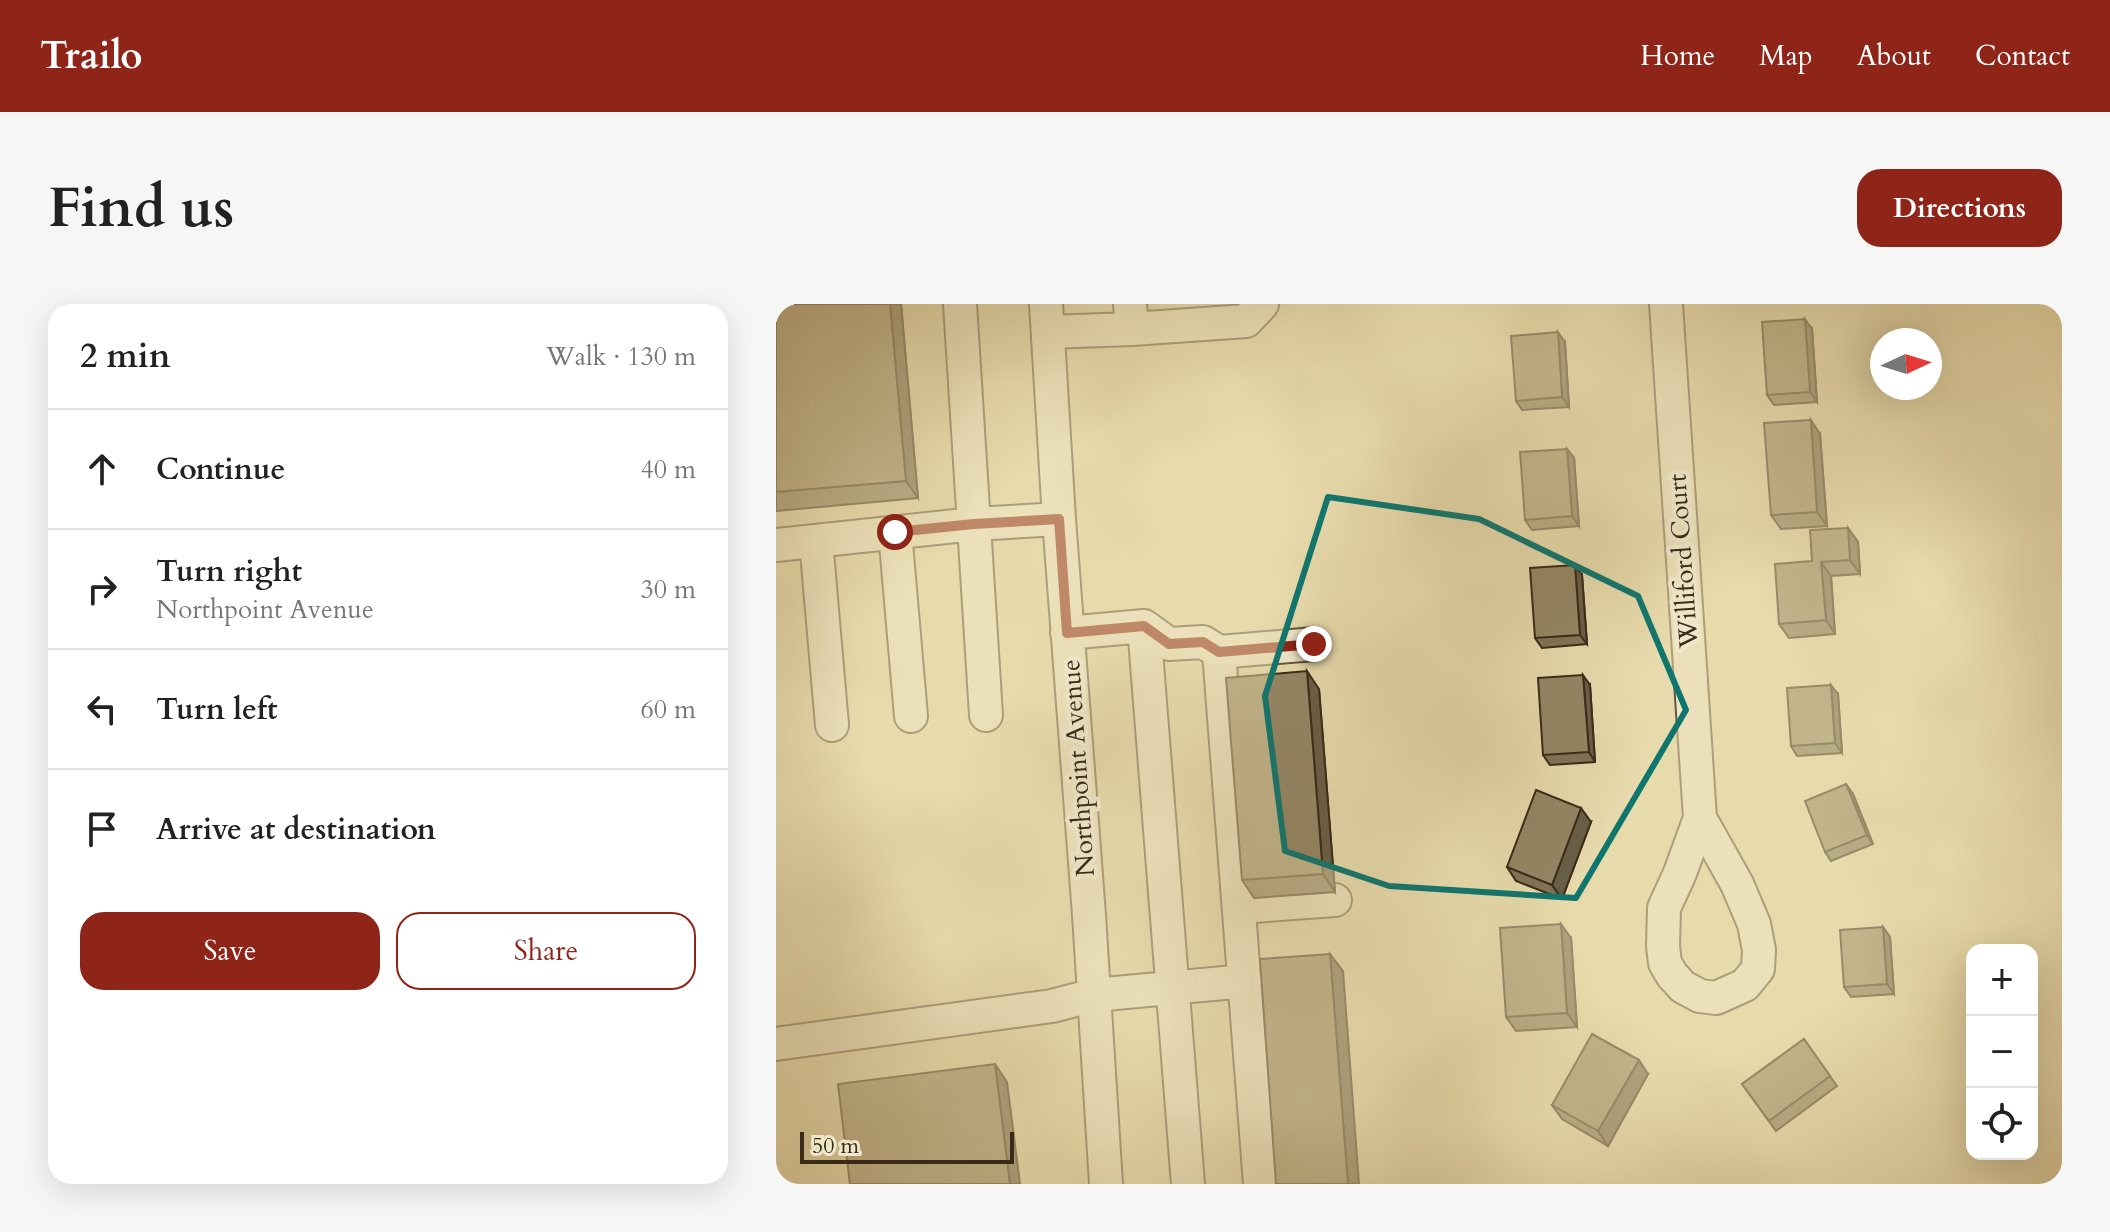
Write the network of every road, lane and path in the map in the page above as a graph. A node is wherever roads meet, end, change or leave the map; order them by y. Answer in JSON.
{"nodes":[{"id":1,"x":960,"y":304,"type":"edge"},
{"id":2,"x":1262,"y":304,"type":"edge"},
{"id":3,"x":1666,"y":304,"type":"edge"},
{"id":4,"x":1131,"y":316,"type":"edge"},
{"id":5,"x":1047,"y":318,"type":"edge"},
{"id":6,"x":1059,"y":519,"type":"junction"},
{"id":7,"x":974,"y":524,"type":"junction"},
{"id":8,"x":895,"y":532,"type":"junction"},
{"id":9,"x":816,"y":541,"type":"junction"},
{"id":10,"x":776,"y":545,"type":"edge"},
{"id":11,"x":1144,"y":626,"type":"junction"},
{"id":12,"x":1067,"y":633,"type":"junction"},
{"id":13,"x":1314,"y":644,"type":"dead end"},
{"id":14,"x":1219,"y":652,"type":"junction"},
{"id":15,"x":986,"y":715,"type":"dead end"},
{"id":16,"x":911,"y":716,"type":"dead end"},
{"id":17,"x":832,"y":725,"type":"dead end"},
{"id":18,"x":1700,"y":818,"type":"junction"},
{"id":19,"x":1335,"y":900,"type":"dead end"},
{"id":20,"x":1239,"y":907,"type":"junction"},
{"id":21,"x":1245,"y":981,"type":"junction"},
{"id":22,"x":1174,"y":987,"type":"junction"},
{"id":23,"x":1094,"y":995,"type":"junction"},
{"id":24,"x":776,"y":1044,"type":"edge"},
{"id":25,"x":1106,"y":1184,"type":"edge"},
{"id":26,"x":1188,"y":1184,"type":"edge"},
{"id":27,"x":1260,"y":1184,"type":"edge"}],
"edges":[{"from":1,"to":7,"type":"street"},
{"from":2,"to":4,"type":"street"},
{"from":3,"to":18,"type":"street","name":"Williford Court"},
{"from":4,"to":5,"type":"street"},
{"from":5,"to":6,"type":"street","name":"Northpoint Avenue"},
{"from":6,"to":7,"type":"street"},
{"from":6,"to":12,"type":"street","name":"Northpoint Avenue"},
{"from":7,"to":8,"type":"street"},
{"from":7,"to":15,"type":"street"},
{"from":8,"to":9,"type":"street"},
{"from":8,"to":16,"type":"street"},
{"from":9,"to":10,"type":"street"},
{"from":9,"to":17,"type":"street"},
{"from":11,"to":12,"type":"street"},
{"from":11,"to":14,"type":"street"},
{"from":11,"to":22,"type":"street"},
{"from":12,"to":23,"type":"street","name":"Northpoint Avenue"},
{"from":13,"to":14,"type":"street"},
{"from":14,"to":20,"type":"street"},
{"from":18,"to":18,"type":"street","name":"Williford Court"},
{"from":19,"to":20,"type":"street"},
{"from":20,"to":21,"type":"street"},
{"from":21,"to":22,"type":"street"},
{"from":21,"to":27,"type":"street"},
{"from":22,"to":23,"type":"street"},
{"from":22,"to":26,"type":"street"},
{"from":23,"to":24,"type":"street"},
{"from":23,"to":25,"type":"street","name":"Northpoint Avenue"}]}
